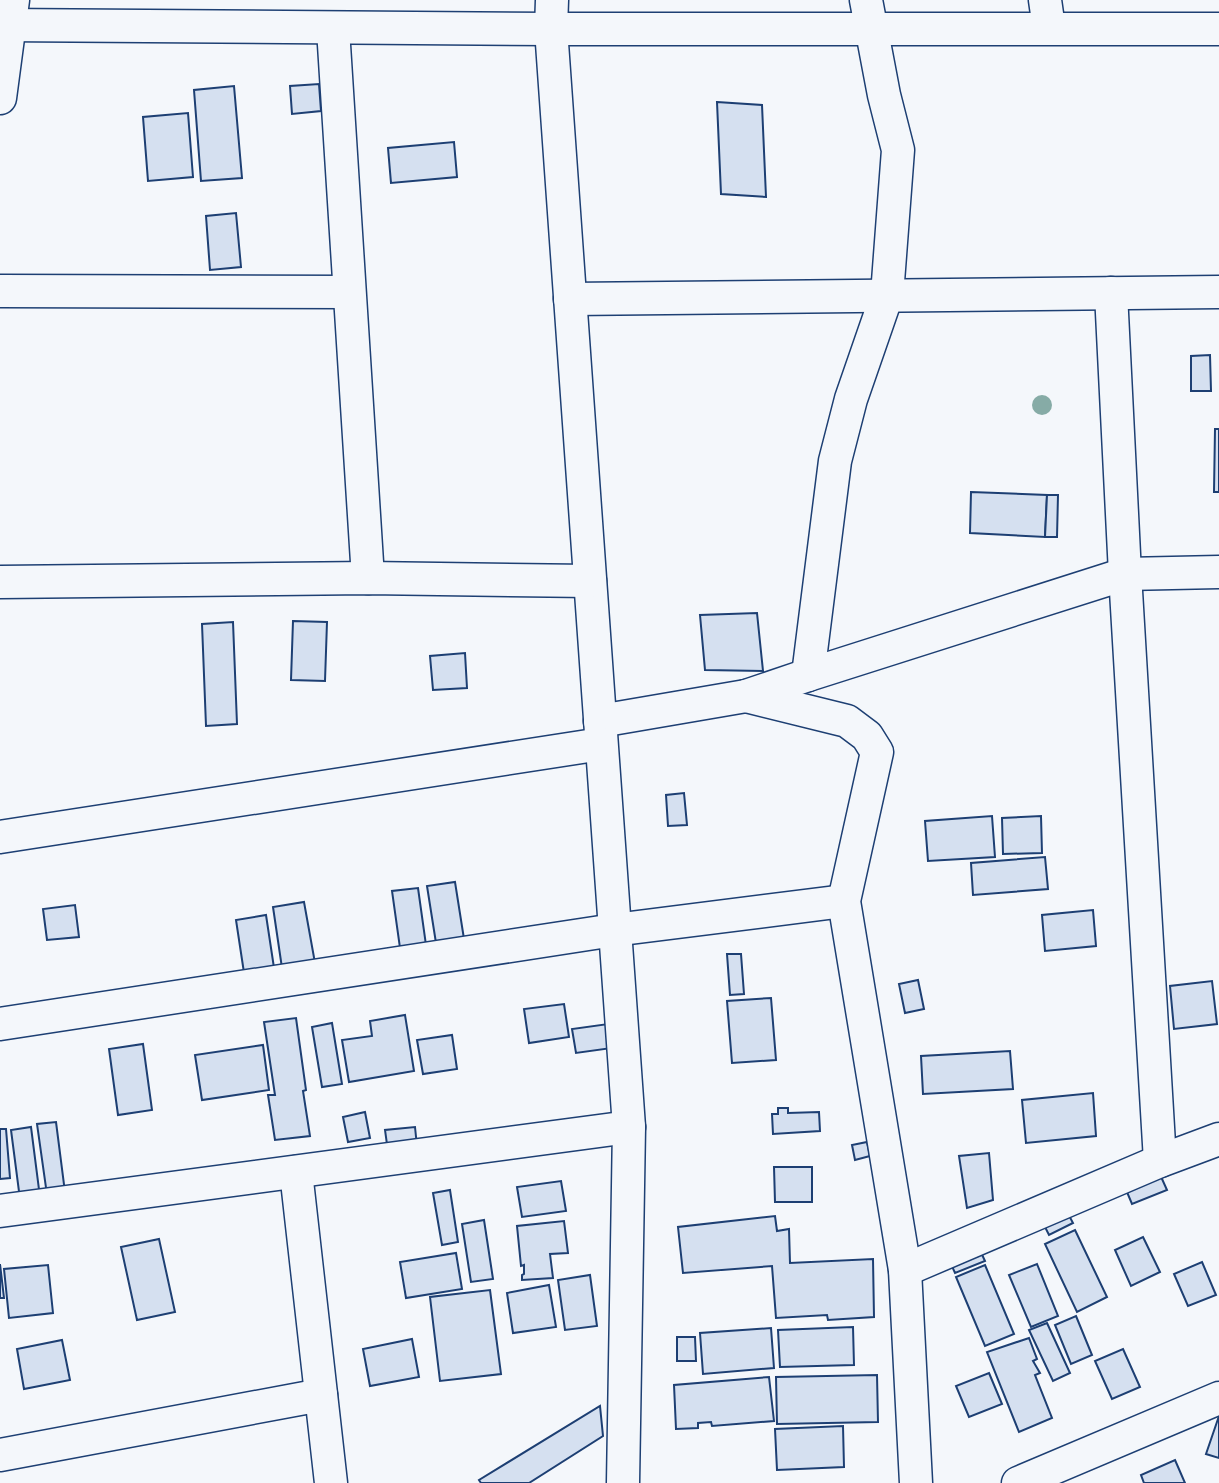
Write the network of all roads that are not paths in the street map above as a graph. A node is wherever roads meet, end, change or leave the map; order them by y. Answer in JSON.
{"nodes":[{"id":1,"x":442,"y":14,"type":"edge"},
{"id":2,"x":869,"y":14,"type":"edge"},
{"id":3,"x":1047,"y":14,"type":"edge"},
{"id":4,"x":552,"y":15,"type":"edge"},
{"id":5,"x":8,"y":16,"type":"edge"},
{"id":6,"x":333,"y":29,"type":"junction"},
{"id":7,"x":1219,"y":29,"type":"edge"},
{"id":8,"x":0,"y":98,"type":"edge"},
{"id":9,"x":0,"y":291,"type":"edge"},
{"id":10,"x":349,"y":292,"type":"junction"},
{"id":11,"x":1219,"y":292,"type":"edge"},
{"id":12,"x":1111,"y":293,"type":"junction"},
{"id":13,"x":887,"y":295,"type":"junction"},
{"id":14,"x":570,"y":299,"type":"junction"},
{"id":15,"x":1219,"y":572,"type":"edge"},
{"id":16,"x":1125,"y":574,"type":"junction"},
{"id":17,"x":368,"y":578,"type":"junction"},
{"id":18,"x":590,"y":581,"type":"junction"},
{"id":19,"x":0,"y":582,"type":"edge"},
{"id":20,"x":808,"y":675,"type":"junction"},
{"id":21,"x":746,"y":696,"type":"junction"},
{"id":22,"x":601,"y":733,"type":"junction"},
{"id":23,"x":0,"y":837,"type":"edge"},
{"id":24,"x":844,"y":901,"type":"junction"},
{"id":25,"x":614,"y":930,"type":"junction"},
{"id":26,"x":0,"y":1024,"type":"edge"},
{"id":27,"x":629,"y":1128,"type":"junction"},
{"id":28,"x":1219,"y":1139,"type":"edge"},
{"id":29,"x":1160,"y":1161,"type":"junction"},
{"id":30,"x":296,"y":1171,"type":"junction"},
{"id":31,"x":0,"y":1211,"type":"edge"},
{"id":32,"x":905,"y":1270,"type":"junction"},
{"id":33,"x":321,"y":1395,"type":"junction"},
{"id":34,"x":1219,"y":1398,"type":"edge"},
{"id":35,"x":0,"y":1455,"type":"edge"},
{"id":36,"x":331,"y":1483,"type":"edge"},
{"id":37,"x":623,"y":1483,"type":"edge"},
{"id":38,"x":916,"y":1483,"type":"edge"},
{"id":39,"x":1018,"y":1483,"type":"edge"}],
"edges":[{"from":1,"to":4,"type":"street"},
{"from":1,"to":6,"type":"street"},
{"from":2,"to":3,"type":"street"},
{"from":2,"to":4,"type":"street"},
{"from":2,"to":13,"type":"street"},
{"from":3,"to":7,"type":"street"},
{"from":4,"to":14,"type":"street"},
{"from":5,"to":6,"type":"street"},
{"from":5,"to":8,"type":"street"},
{"from":6,"to":10,"type":"street"},
{"from":9,"to":10,"type":"street"},
{"from":10,"to":17,"type":"street"},
{"from":11,"to":12,"type":"street"},
{"from":12,"to":13,"type":"street"},
{"from":12,"to":16,"type":"street"},
{"from":13,"to":14,"type":"street"},
{"from":13,"to":20,"type":"street"},
{"from":14,"to":18,"type":"street"},
{"from":15,"to":16,"type":"street"},
{"from":16,"to":20,"type":"street"},
{"from":16,"to":29,"type":"street"},
{"from":17,"to":18,"type":"street"},
{"from":17,"to":19,"type":"street"},
{"from":18,"to":22,"type":"street"},
{"from":20,"to":21,"type":"street"},
{"from":21,"to":22,"type":"street"},
{"from":21,"to":24,"type":"street"},
{"from":22,"to":23,"type":"street"},
{"from":22,"to":25,"type":"street"},
{"from":24,"to":25,"type":"street"},
{"from":24,"to":32,"type":"street"},
{"from":25,"to":26,"type":"street"},
{"from":25,"to":27,"type":"street"},
{"from":27,"to":30,"type":"street"},
{"from":27,"to":37,"type":"street"},
{"from":28,"to":29,"type":"street"},
{"from":29,"to":32,"type":"street"},
{"from":30,"to":31,"type":"street"},
{"from":30,"to":33,"type":"street"},
{"from":32,"to":38,"type":"street"},
{"from":33,"to":35,"type":"street"},
{"from":33,"to":36,"type":"street"},
{"from":34,"to":39,"type":"street"}]}
